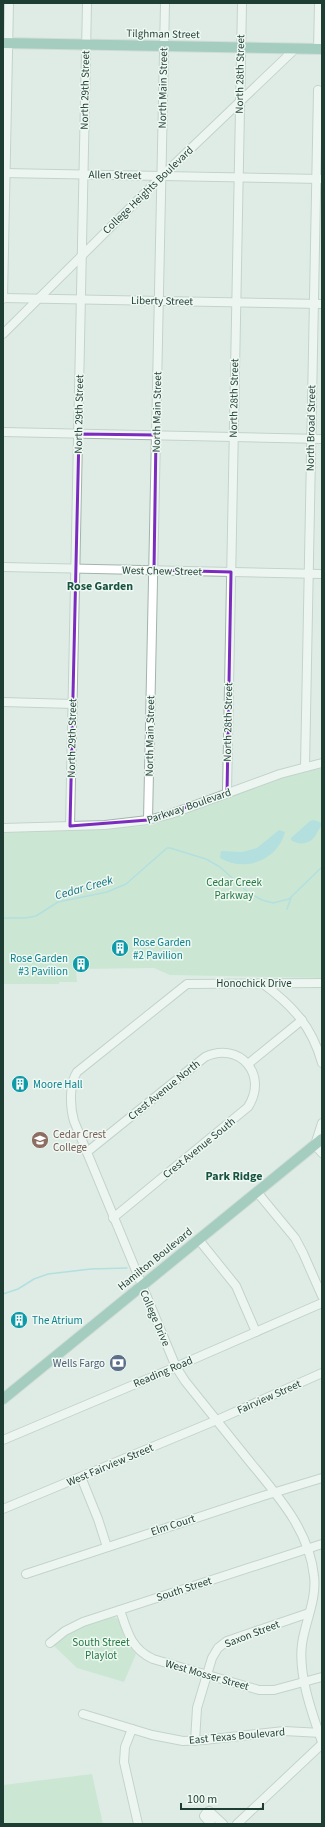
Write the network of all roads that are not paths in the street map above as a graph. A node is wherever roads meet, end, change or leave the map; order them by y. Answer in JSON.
{"nodes":[{"id":1,"x":8,"y":3,"type":"edge"},
{"id":2,"x":87,"y":3,"type":"edge"},
{"id":3,"x":165,"y":3,"type":"edge"},
{"id":4,"x":242,"y":3,"type":"edge"},
{"id":5,"x":319,"y":3,"type":"edge"},
{"id":6,"x":5,"y":43,"type":"edge"},
{"id":7,"x":86,"y":44,"type":"junction"},
{"id":8,"x":164,"y":46,"type":"junction"},
{"id":9,"x":241,"y":47,"type":"junction"},
{"id":10,"x":295,"y":49,"type":"junction"},
{"id":11,"x":320,"y":49,"type":"edge"},
{"id":12,"x":318,"y":90,"type":"dead end"},
{"id":13,"x":240,"y":102,"type":"junction"},
{"id":14,"x":4,"y":173,"type":"edge"},
{"id":15,"x":84,"y":174,"type":"junction"},
{"id":16,"x":162,"y":176,"type":"junction"},
{"id":17,"x":239,"y":177,"type":"junction"},
{"id":18,"x":319,"y":179,"type":"edge"},
{"id":19,"x":82,"y":255,"type":"junction"},
{"id":20,"x":3,"y":298,"type":"edge"},
{"id":21,"x":40,"y":298,"type":"junction"},
{"id":22,"x":82,"y":299,"type":"junction"},
{"id":23,"x":159,"y":301,"type":"junction"},
{"id":24,"x":236,"y":302,"type":"junction"},
{"id":25,"x":318,"y":304,"type":"edge"},
{"id":26,"x":3,"y":334,"type":"edge"},
{"id":27,"x":3,"y":432,"type":"edge"},
{"id":28,"x":79,"y":434,"type":"junction"},
{"id":29,"x":156,"y":435,"type":"junction"},
{"id":30,"x":234,"y":437,"type":"junction"},
{"id":31,"x":311,"y":438,"type":"junction"},
{"id":32,"x":322,"y":439,"type":"edge"},
{"id":33,"x":3,"y":568,"type":"edge"},
{"id":34,"x":76,"y":569,"type":"junction"},
{"id":35,"x":154,"y":570,"type":"junction"},
{"id":36,"x":231,"y":572,"type":"junction"},
{"id":37,"x":308,"y":573,"type":"junction"},
{"id":38,"x":322,"y":574,"type":"edge"},
{"id":39,"x":3,"y":702,"type":"edge"},
{"id":40,"x":73,"y":704,"type":"junction"},
{"id":41,"x":322,"y":763,"type":"edge"},
{"id":42,"x":304,"y":767,"type":"junction"},
{"id":43,"x":227,"y":793,"type":"junction"},
{"id":44,"x":148,"y":820,"type":"junction"},
{"id":45,"x":70,"y":826,"type":"junction"},
{"id":46,"x":3,"y":828,"type":"edge"},
{"id":47,"x":262,"y":983,"type":"junction"},
{"id":48,"x":322,"y":983,"type":"edge"},
{"id":49,"x":187,"y":984,"type":"joint"},
{"id":50,"x":302,"y":1020,"type":"junction"},
{"id":51,"x":322,"y":1063,"type":"edge"},
{"id":52,"x":248,"y":1064,"type":"junction"},
{"id":53,"x":322,"y":1123,"type":"edge"},
{"id":54,"x":319,"y":1142,"type":"edge"},
{"id":55,"x":87,"y":1152,"type":"junction"},
{"id":56,"x":322,"y":1153,"type":"edge"},
{"id":57,"x":257,"y":1192,"type":"junction"},
{"id":58,"x":113,"y":1218,"type":"junction"},
{"id":59,"x":199,"y":1240,"type":"junction"},
{"id":60,"x":142,"y":1286,"type":"junction"},
{"id":61,"x":322,"y":1296,"type":"edge"},
{"id":62,"x":322,"y":1303,"type":"edge"},
{"id":63,"x":256,"y":1332,"type":"junction"},
{"id":64,"x":176,"y":1367,"type":"junction"},
{"id":65,"x":322,"y":1373,"type":"edge"},
{"id":66,"x":3,"y":1399,"type":"edge"},
{"id":67,"x":216,"y":1420,"type":"junction"},
{"id":68,"x":3,"y":1440,"type":"edge"},
{"id":69,"x":81,"y":1477,"type":"junction"},
{"id":70,"x":322,"y":1478,"type":"edge"},
{"id":71,"x":275,"y":1492,"type":"junction"},
{"id":72,"x":3,"y":1509,"type":"edge"},
{"id":73,"x":322,"y":1544,"type":"edge"},
{"id":74,"x":107,"y":1547,"type":"junction"},
{"id":75,"x":307,"y":1549,"type":"junction"},
{"id":76,"x":26,"y":1574,"type":"dead end"},
{"id":77,"x":120,"y":1610,"type":"junction"},
{"id":78,"x":309,"y":1614,"type":"junction"},
{"id":79,"x":50,"y":1643,"type":"dead end"},
{"id":80,"x":207,"y":1675,"type":"junction"},
{"id":81,"x":322,"y":1678,"type":"edge"},
{"id":82,"x":305,"y":1682,"type":"junction"},
{"id":83,"x":83,"y":1714,"type":"dead end"},
{"id":84,"x":132,"y":1729,"type":"junction"},
{"id":85,"x":320,"y":1733,"type":"edge"},
{"id":86,"x":195,"y":1741,"type":"junction"},
{"id":87,"x":322,"y":1743,"type":"edge"},
{"id":88,"x":138,"y":1824,"type":"edge"},
{"id":89,"x":211,"y":1824,"type":"edge"},
{"id":90,"x":223,"y":1824,"type":"edge"},
{"id":91,"x":237,"y":1824,"type":"edge"}],
"edges":[{"from":1,"to":6,"type":"street"},
{"from":2,"to":7,"type":"street","name":"North 29th Street"},
{"from":3,"to":8,"type":"street","name":"North Main Street"},
{"from":4,"to":9,"type":"street","name":"North 28th Street"},
{"from":5,"to":11,"type":"street"},
{"from":6,"to":7,"type":"main road","name":"Tilghman Street"},
{"from":6,"to":14,"type":"street"},
{"from":7,"to":8,"type":"main road","name":"Tilghman Street"},
{"from":7,"to":15,"type":"street","name":"North 29th Street"},
{"from":8,"to":9,"type":"main road","name":"Tilghman Street"},
{"from":8,"to":16,"type":"street","name":"North Main Street"},
{"from":9,"to":10,"type":"main road","name":"Tilghman Street"},
{"from":9,"to":13,"type":"street","name":"North 28th Street"},
{"from":10,"to":11,"type":"main road","name":"Tilghman Street"},
{"from":10,"to":13,"type":"street","name":"College Heights Boulevard"},
{"from":12,"to":18,"type":"street","name":"North Broad Street"},
{"from":13,"to":16,"type":"street","name":"College Heights Boulevard"},
{"from":13,"to":17,"type":"street","name":"North 28th Street"},
{"from":14,"to":15,"type":"street","name":"Allen Street"},
{"from":14,"to":20,"type":"street"},
{"from":15,"to":16,"type":"street","name":"Allen Street"},
{"from":15,"to":19,"type":"street","name":"North 29th Street"},
{"from":16,"to":17,"type":"street","name":"Allen Street"},
{"from":16,"to":19,"type":"street","name":"College Heights Boulevard"},
{"from":16,"to":23,"type":"street","name":"North Main Street"},
{"from":17,"to":18,"type":"street","name":"Allen Street"},
{"from":17,"to":24,"type":"street","name":"North 28th Street"},
{"from":18,"to":25,"type":"street","name":"North Broad Street"},
{"from":19,"to":21,"type":"street","name":"College Heights Boulevard"},
{"from":19,"to":22,"type":"street","name":"North 29th Street"},
{"from":20,"to":21,"type":"street","name":"Liberty Street"},
{"from":21,"to":22,"type":"street","name":"Liberty Street"},
{"from":21,"to":26,"type":"street","name":"College Heights Boulevard"},
{"from":22,"to":23,"type":"street","name":"Liberty Street"},
{"from":22,"to":28,"type":"street","name":"North 29th Street"},
{"from":23,"to":24,"type":"street","name":"Liberty Street"},
{"from":23,"to":29,"type":"street","name":"North Main Street"},
{"from":24,"to":25,"type":"street","name":"Liberty Street"},
{"from":24,"to":30,"type":"street","name":"North 28th Street"},
{"from":25,"to":31,"type":"street","name":"North Broad Street"},
{"from":27,"to":28,"type":"street"},
{"from":28,"to":29,"type":"street"},
{"from":28,"to":34,"type":"street","name":"North 29th Street"},
{"from":29,"to":30,"type":"street"},
{"from":29,"to":35,"type":"street","name":"North Main Street"},
{"from":30,"to":31,"type":"street"},
{"from":30,"to":36,"type":"street","name":"North 28th Street"},
{"from":31,"to":32,"type":"street"},
{"from":31,"to":37,"type":"street","name":"North Broad Street"},
{"from":33,"to":34,"type":"street","name":"West Chew Street"},
{"from":34,"to":35,"type":"street","name":"West Chew Street"},
{"from":34,"to":40,"type":"street","name":"North 29th Street"},
{"from":35,"to":36,"type":"street","name":"West Chew Street"},
{"from":35,"to":44,"type":"street","name":"North Main Street"},
{"from":36,"to":37,"type":"street","name":"West Chew Street"},
{"from":36,"to":43,"type":"street","name":"North 28th Street"},
{"from":37,"to":38,"type":"street","name":"West Chew Street"},
{"from":37,"to":42,"type":"street","name":"North Broad Street"},
{"from":39,"to":40,"type":"street"},
{"from":40,"to":45,"type":"street","name":"North 29th Street"},
{"from":41,"to":42,"type":"street","name":"Parkway Boulevard"},
{"from":42,"to":43,"type":"street","name":"Parkway Boulevard"},
{"from":43,"to":44,"type":"street","name":"Parkway Boulevard"},
{"from":44,"to":45,"type":"street","name":"Parkway Boulevard"},
{"from":45,"to":46,"type":"street","name":"Parkway Boulevard"},
{"from":47,"to":48,"type":"street","name":"Honochick Drive"},
{"from":47,"to":49,"type":"street","name":"Honochick Drive"},
{"from":47,"to":50,"type":"street"},
{"from":49,"to":55,"type":"street","name":"College Drive"},
{"from":50,"to":51,"type":"street"},
{"from":50,"to":52,"type":"street"},
{"from":52,"to":55,"type":"street","name":"Crest Avenue North"},
{"from":52,"to":58,"type":"street","name":"Crest Avenue South"},
{"from":53,"to":54,"type":"street"},
{"from":54,"to":56,"type":"street"},
{"from":54,"to":57,"type":"main road","name":"Hamilton Boulevard"},
{"from":55,"to":58,"type":"street","name":"College Drive"},
{"from":57,"to":59,"type":"main road","name":"Hamilton Boulevard"},
{"from":57,"to":61,"type":"street"},
{"from":58,"to":60,"type":"street","name":"College Drive"},
{"from":59,"to":60,"type":"main road","name":"Hamilton Boulevard"},
{"from":59,"to":63,"type":"street"},
{"from":60,"to":64,"type":"street","name":"College Drive"},
{"from":60,"to":66,"type":"main road","name":"Hamilton Boulevard"},
{"from":62,"to":63,"type":"street","name":"Reading Road"},
{"from":63,"to":64,"type":"street","name":"Reading Road"},
{"from":64,"to":67,"type":"street","name":"College Drive"},
{"from":64,"to":68,"type":"street","name":"Reading Road"},
{"from":65,"to":67,"type":"street","name":"Fairview Street"},
{"from":67,"to":69,"type":"street","name":"West Fairview Street"},
{"from":67,"to":71,"type":"street","name":"College Drive"},
{"from":69,"to":72,"type":"street","name":"West Fairview Street"},
{"from":69,"to":74,"type":"street"},
{"from":70,"to":71,"type":"street","name":"Elm Court"},
{"from":71,"to":74,"type":"street","name":"Elm Court"},
{"from":71,"to":75,"type":"street","name":"College Drive"},
{"from":73,"to":75,"type":"street","name":"South Street"},
{"from":74,"to":76,"type":"street","name":"Elm Court"},
{"from":75,"to":77,"type":"street","name":"South Street"},
{"from":75,"to":78,"type":"street","name":"College Drive"},
{"from":77,"to":79,"type":"street","name":"South Street"},
{"from":77,"to":80,"type":"street","name":"West Mosser Street"},
{"from":78,"to":80,"type":"street","name":"Saxon Street"},
{"from":78,"to":82,"type":"street","name":"College Drive"},
{"from":80,"to":82,"type":"street","name":"West Mosser Street"},
{"from":80,"to":86,"type":"street","name":"Saxon Street"},
{"from":81,"to":82,"type":"street","name":"West Mosser Street"},
{"from":82,"to":85,"type":"street","name":"College Drive"},
{"from":83,"to":84,"type":"street","name":"East Texas Boulevard"},
{"from":84,"to":86,"type":"street","name":"East Texas Boulevard"},
{"from":84,"to":88,"type":"street"},
{"from":85,"to":86,"type":"street","name":"East Texas Boulevard"},
{"from":85,"to":87,"type":"street","name":"College Drive"},
{"from":87,"to":91,"type":"street"},
{"from":89,"to":90,"type":"street"}]}
